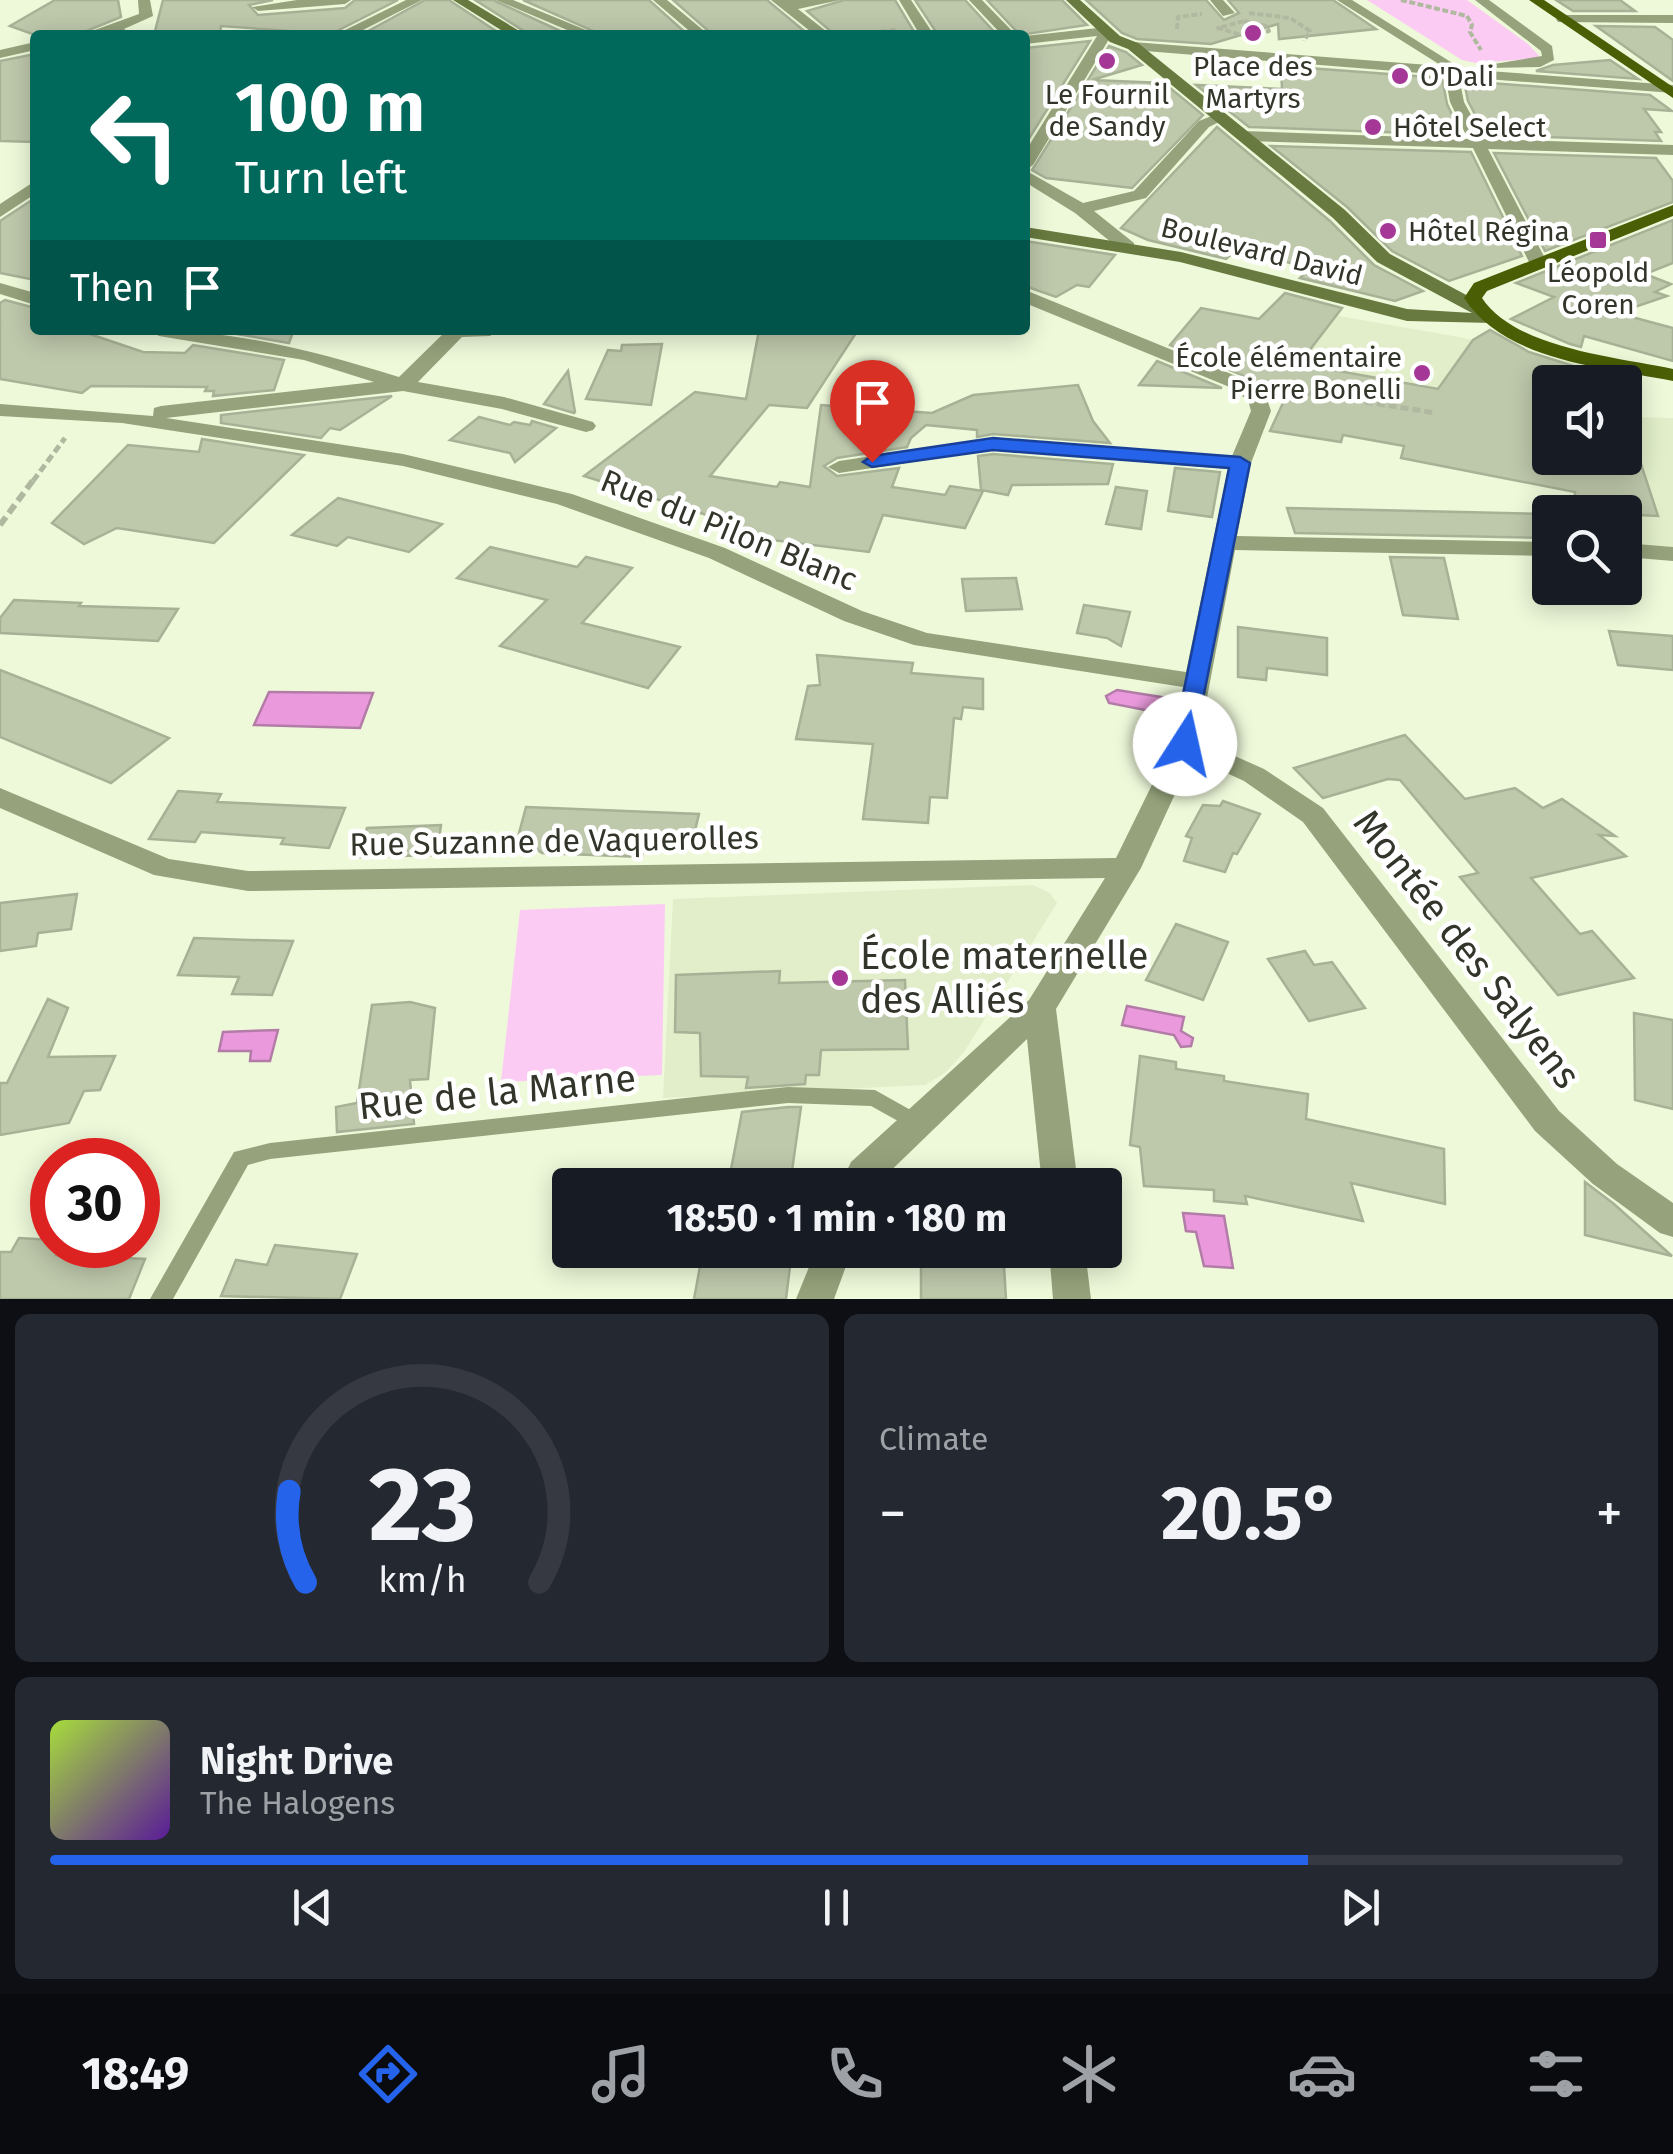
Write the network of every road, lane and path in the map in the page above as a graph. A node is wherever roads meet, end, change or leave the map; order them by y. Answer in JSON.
{"nodes":[{"id":1,"x":144,"y":0,"type":"edge"},
{"id":2,"x":345,"y":0,"type":"edge"},
{"id":3,"x":416,"y":0,"type":"edge"},
{"id":4,"x":460,"y":0,"type":"edge"},
{"id":5,"x":502,"y":0,"type":"edge"},
{"id":6,"x":659,"y":0,"type":"edge"},
{"id":7,"x":834,"y":0,"type":"edge"},
{"id":8,"x":905,"y":0,"type":"edge"},
{"id":9,"x":975,"y":0,"type":"edge"},
{"id":10,"x":1072,"y":0,"type":"edge"},
{"id":11,"x":1216,"y":0,"type":"edge"},
{"id":12,"x":1343,"y":0,"type":"edge"},
{"id":13,"x":1401,"y":0,"type":"edge"},
{"id":14,"x":1481,"y":0,"type":"edge"},
{"id":15,"x":1535,"y":0,"type":"edge"},
{"id":16,"x":1444,"y":2,"type":"edge"},
{"id":17,"x":781,"y":3,"type":"edge"},
{"id":18,"x":258,"y":6,"type":"dead end"},
{"id":19,"x":1439,"y":6,"type":"junction"},
{"id":20,"x":1228,"y":12,"type":"dead end"},
{"id":21,"x":1673,"y":18,"type":"edge"},
{"id":22,"x":1563,"y":19,"type":"junction"},
{"id":23,"x":924,"y":29,"type":"edge"},
{"id":24,"x":111,"y":30,"type":"edge"},
{"id":25,"x":353,"y":30,"type":"edge"},
{"id":26,"x":511,"y":30,"type":"edge"},
{"id":27,"x":578,"y":30,"type":"edge"},
{"id":28,"x":696,"y":30,"type":"edge"},
{"id":29,"x":817,"y":30,"type":"edge"},
{"id":30,"x":1004,"y":30,"type":"edge"},
{"id":31,"x":1107,"y":31,"type":"junction"},
{"id":32,"x":1030,"y":39,"type":"edge"},
{"id":33,"x":1133,"y":46,"type":"junction"},
{"id":34,"x":30,"y":47,"type":"edge"},
{"id":35,"x":0,"y":54,"type":"edge"},
{"id":36,"x":1477,"y":60,"type":"dead end"},
{"id":37,"x":1453,"y":70,"type":"junction"},
{"id":38,"x":1671,"y":91,"type":"edge"},
{"id":39,"x":1219,"y":118,"type":"junction"},
{"id":40,"x":1244,"y":136,"type":"junction"},
{"id":41,"x":1478,"y":143,"type":"junction"},
{"id":42,"x":1673,"y":150,"type":"edge"},
{"id":43,"x":1030,"y":157,"type":"edge"},
{"id":44,"x":1030,"y":178,"type":"edge"},
{"id":45,"x":30,"y":190,"type":"edge"},
{"id":46,"x":1081,"y":209,"type":"junction"},
{"id":47,"x":1673,"y":210,"type":"edge"},
{"id":48,"x":0,"y":212,"type":"edge"},
{"id":49,"x":1030,"y":233,"type":"edge"},
{"id":50,"x":1128,"y":246,"type":"junction"},
{"id":51,"x":1538,"y":262,"type":"junction"},
{"id":52,"x":0,"y":288,"type":"edge"},
{"id":53,"x":30,"y":297,"type":"edge"},
{"id":54,"x":1030,"y":298,"type":"edge"},
{"id":55,"x":1481,"y":314,"type":"junction"},
{"id":56,"x":189,"y":335,"type":"edge"},
{"id":57,"x":452,"y":335,"type":"edge"},
{"id":58,"x":1673,"y":375,"type":"edge"},
{"id":59,"x":403,"y":385,"type":"junction"},
{"id":60,"x":1246,"y":390,"type":"junction"},
{"id":61,"x":0,"y":410,"type":"edge"},
{"id":62,"x":1436,"y":413,"type":"dead end"},
{"id":63,"x":122,"y":417,"type":"junction"},
{"id":64,"x":586,"y":426,"type":"dead end"},
{"id":65,"x":1240,"y":463,"type":"junction"},
{"id":66,"x":840,"y":467,"type":"dead end"},
{"id":67,"x":0,"y":525,"type":"edge"},
{"id":68,"x":1222,"y":543,"type":"junction"},
{"id":69,"x":1532,"y":550,"type":"edge"},
{"id":70,"x":1642,"y":551,"type":"edge"},
{"id":71,"x":1673,"y":554,"type":"edge"},
{"id":72,"x":1195,"y":682,"type":"junction"},
{"id":73,"x":1185,"y":744,"type":"junction"},
{"id":74,"x":0,"y":797,"type":"edge"},
{"id":75,"x":1126,"y":868,"type":"junction"},
{"id":76,"x":1040,"y":1008,"type":"junction"},
{"id":77,"x":916,"y":1124,"type":"junction"},
{"id":78,"x":867,"y":1168,"type":"edge"},
{"id":79,"x":1058,"y":1168,"type":"edge"},
{"id":80,"x":1673,"y":1222,"type":"edge"},
{"id":81,"x":827,"y":1268,"type":"edge"},
{"id":82,"x":1069,"y":1268,"type":"edge"},
{"id":83,"x":161,"y":1299,"type":"edge"},
{"id":84,"x":815,"y":1299,"type":"edge"},
{"id":85,"x":1072,"y":1299,"type":"edge"}],
"edges":[{"from":1,"to":24,"type":"street"},
{"from":2,"to":18,"type":"street"},
{"from":3,"to":25,"type":"street"},
{"from":4,"to":26,"type":"street"},
{"from":5,"to":27,"type":"street"},
{"from":6,"to":28,"type":"street"},
{"from":7,"to":17,"type":"street"},
{"from":8,"to":23,"type":"street"},
{"from":9,"to":30,"type":"street"},
{"from":10,"to":31,"type":"street"},
{"from":11,"to":20,"type":"street"},
{"from":12,"to":37,"type":"street"},
{"from":13,"to":19,"type":"path"},
{"from":14,"to":37,"type":"street"},
{"from":15,"to":22,"type":"main road"},
{"from":16,"to":19,"type":"path"},
{"from":17,"to":29,"type":"street"},
{"from":19,"to":36,"type":"path"},
{"from":21,"to":22,"type":"street"},
{"from":22,"to":38,"type":"main road"},
{"from":31,"to":32,"type":"street"},
{"from":31,"to":33,"type":"street"},
{"from":31,"to":43,"type":"street"},
{"from":33,"to":37,"type":"street"},
{"from":33,"to":39,"type":"street"},
{"from":34,"to":35,"type":"street"},
{"from":37,"to":38,"type":"street"},
{"from":37,"to":41,"type":"street"},
{"from":39,"to":40,"type":"street"},
{"from":39,"to":46,"type":"street"},
{"from":40,"to":41,"type":"street"},
{"from":40,"to":55,"type":"street"},
{"from":41,"to":42,"type":"street"},
{"from":41,"to":51,"type":"street"},
{"from":44,"to":46,"type":"street"},
{"from":45,"to":48,"type":"street"},
{"from":46,"to":50,"type":"street"},
{"from":47,"to":51,"type":"main road"},
{"from":49,"to":50,"type":"street","name":"Boulevard David"},
{"from":50,"to":55,"type":"street","name":"Boulevard David"},
{"from":51,"to":55,"type":"main road"},
{"from":52,"to":53,"type":"street"},
{"from":54,"to":60,"type":"street"},
{"from":55,"to":58,"type":"main road"},
{"from":56,"to":59,"type":"street"},
{"from":57,"to":59,"type":"street"},
{"from":59,"to":63,"type":"street"},
{"from":59,"to":64,"type":"street"},
{"from":60,"to":62,"type":"path"},
{"from":60,"to":65,"type":"street"},
{"from":61,"to":63,"type":"street","name":"Rue du Pilon Blanc"},
{"from":63,"to":67,"type":"path"},
{"from":63,"to":72,"type":"street","name":"Rue du Pilon Blanc"},
{"from":65,"to":66,"type":"street"},
{"from":65,"to":68,"type":"street"},
{"from":68,"to":69,"type":"street"},
{"from":68,"to":72,"type":"street"},
{"from":70,"to":71,"type":"street"},
{"from":72,"to":73,"type":"street"},
{"from":73,"to":75,"type":"street"},
{"from":73,"to":80,"type":"street","name":"Montée des Salyens"},
{"from":74,"to":75,"type":"street","name":"Rue Suzanne de Vaquerolles"},
{"from":75,"to":76,"type":"street"},
{"from":76,"to":77,"type":"street"},
{"from":76,"to":79,"type":"street"},
{"from":77,"to":78,"type":"street"},
{"from":77,"to":83,"type":"lane","name":"Rue de la Marne"},
{"from":81,"to":84,"type":"street"},
{"from":82,"to":85,"type":"street"}]}
